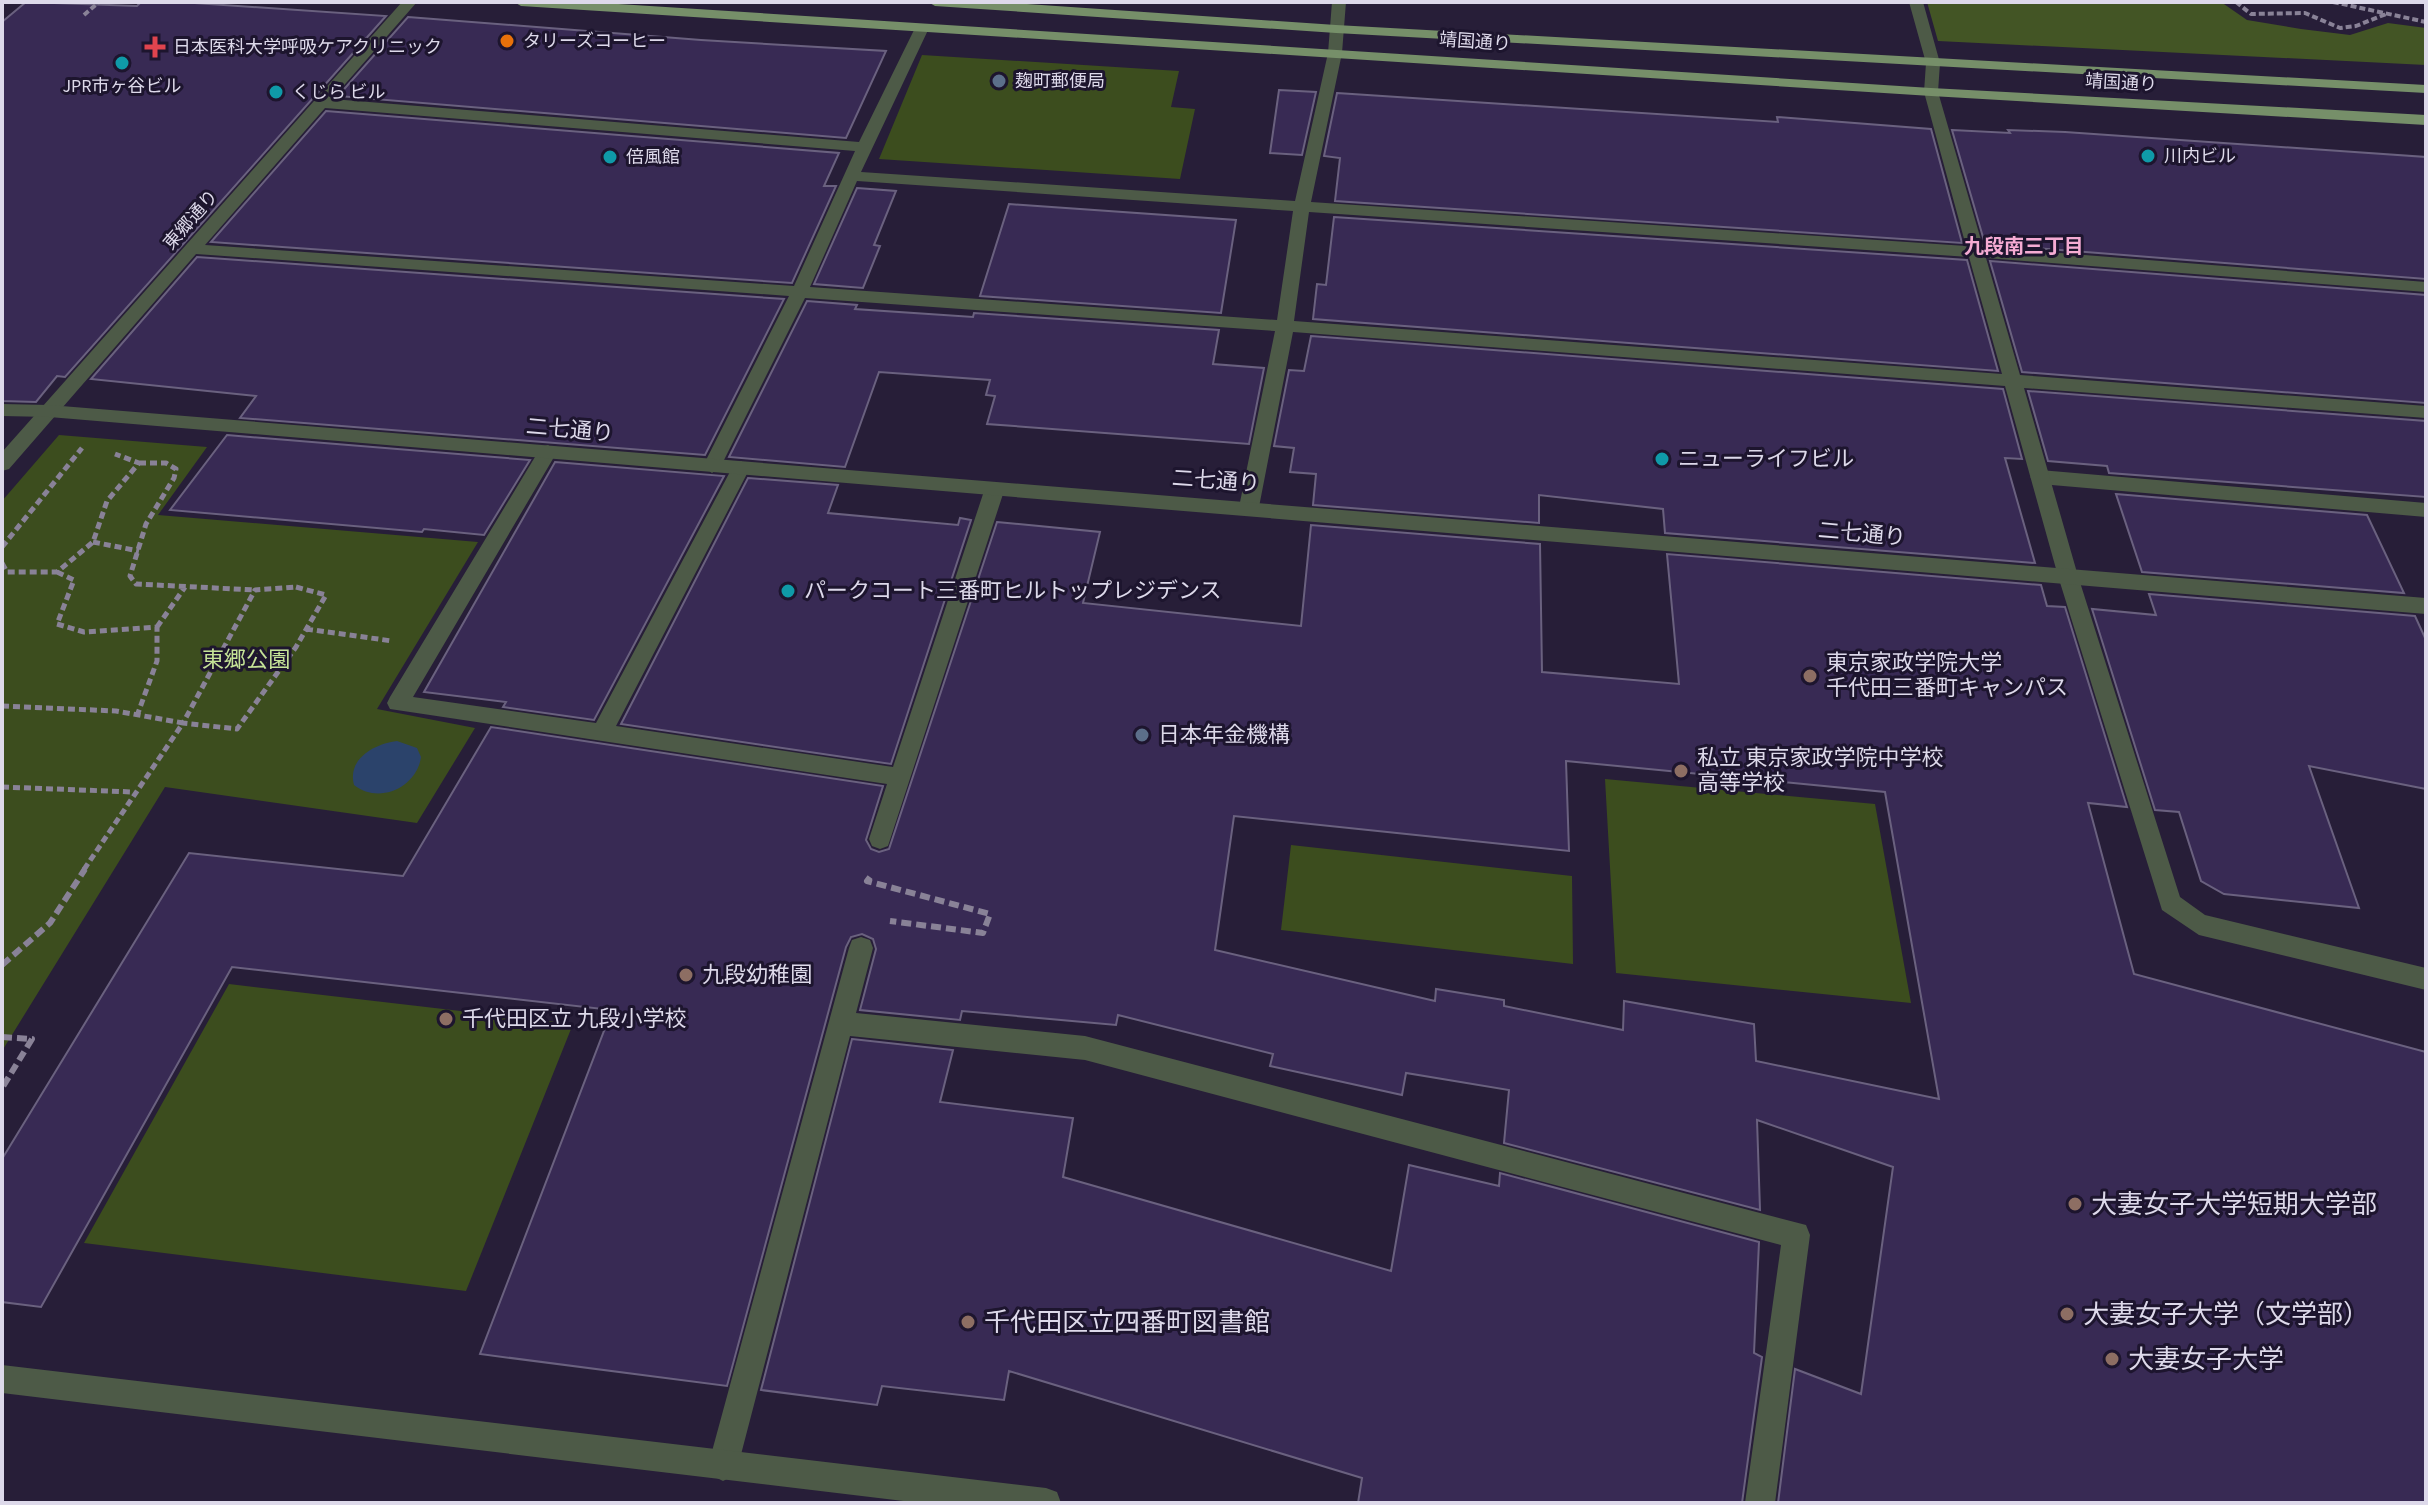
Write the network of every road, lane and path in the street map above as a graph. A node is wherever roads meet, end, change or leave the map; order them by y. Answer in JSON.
{"nodes":[{"id":1,"x":99,"y":2,"type":"edge"},
{"id":2,"x":410,"y":2,"type":"edge"},
{"id":3,"x":521,"y":2,"type":"edge"},
{"id":4,"x":935,"y":2,"type":"edge"},
{"id":5,"x":1339,"y":2,"type":"edge"},
{"id":6,"x":1916,"y":2,"type":"edge"},
{"id":7,"x":2236,"y":2,"type":"edge"},
{"id":8,"x":2333,"y":2,"type":"edge"},
{"id":9,"x":2386,"y":14,"type":"junction"},
{"id":10,"x":84,"y":15,"type":"dead end"},
{"id":11,"x":2426,"y":22,"type":"edge"},
{"id":12,"x":922,"y":28,"type":"junction"},
{"id":13,"x":1336,"y":29,"type":"junction"},
{"id":14,"x":1335,"y":53,"type":"junction"},
{"id":15,"x":1933,"y":63,"type":"junction"},
{"id":16,"x":2426,"y":89,"type":"edge"},
{"id":17,"x":1931,"y":92,"type":"junction"},
{"id":18,"x":320,"y":103,"type":"junction"},
{"id":19,"x":2426,"y":120,"type":"edge"},
{"id":20,"x":864,"y":147,"type":"junction"},
{"id":21,"x":851,"y":176,"type":"junction"},
{"id":22,"x":1302,"y":206,"type":"junction"},
{"id":23,"x":192,"y":249,"type":"junction"},
{"id":24,"x":1976,"y":252,"type":"junction"},
{"id":25,"x":2426,"y":287,"type":"edge"},
{"id":26,"x":800,"y":291,"type":"junction"},
{"id":27,"x":1285,"y":326,"type":"junction"},
{"id":28,"x":2013,"y":381,"type":"junction"},
{"id":29,"x":2,"y":410,"type":"edge"},
{"id":30,"x":49,"y":411,"type":"junction"},
{"id":31,"x":2426,"y":412,"type":"edge"},
{"id":32,"x":97,"y":449,"type":"dead end"},
{"id":33,"x":111,"y":452,"type":"dead end"},
{"id":34,"x":548,"y":452,"type":"junction"},
{"id":35,"x":139,"y":463,"type":"junction"},
{"id":36,"x":2,"y":464,"type":"edge"},
{"id":37,"x":712,"y":466,"type":"junction"},
{"id":38,"x":741,"y":468,"type":"junction"},
{"id":39,"x":2040,"y":477,"type":"junction"},
{"id":40,"x":995,"y":488,"type":"junction"},
{"id":41,"x":1249,"y":507,"type":"junction"},
{"id":42,"x":2426,"y":510,"type":"edge"},
{"id":43,"x":93,"y":542,"type":"junction"},
{"id":44,"x":2,"y":547,"type":"edge"},
{"id":45,"x":139,"y":551,"type":"junction"},
{"id":46,"x":2,"y":563,"type":"edge"},
{"id":47,"x":57,"y":572,"type":"junction"},
{"id":48,"x":2068,"y":576,"type":"junction"},
{"id":49,"x":186,"y":586,"type":"junction"},
{"id":50,"x":255,"y":590,"type":"junction"},
{"id":51,"x":2426,"y":606,"type":"edge"},
{"id":52,"x":157,"y":627,"type":"junction"},
{"id":53,"x":306,"y":629,"type":"junction"},
{"id":54,"x":434,"y":644,"type":"junction"},
{"id":55,"x":2,"y":706,"type":"edge"},
{"id":56,"x":138,"y":713,"type":"junction"},
{"id":57,"x":183,"y":723,"type":"junction"},
{"id":58,"x":601,"y":734,"type":"junction"},
{"id":59,"x":901,"y":777,"type":"junction"},
{"id":60,"x":2,"y":787,"type":"edge"},
{"id":61,"x":134,"y":792,"type":"junction"},
{"id":62,"x":880,"y":839,"type":"dead end"},
{"id":63,"x":872,"y":872,"type":"dead end"},
{"id":64,"x":889,"y":921,"type":"dead end"},
{"id":65,"x":861,"y":948,"type":"dead end"},
{"id":66,"x":2,"y":965,"type":"edge"},
{"id":67,"x":2426,"y":979,"type":"edge"},
{"id":68,"x":841,"y":1023,"type":"junction"},
{"id":69,"x":2,"y":1037,"type":"edge"},
{"id":70,"x":2,"y":1088,"type":"edge"},
{"id":71,"x":2,"y":1379,"type":"edge"},
{"id":72,"x":723,"y":1466,"type":"junction"},
{"id":73,"x":1046,"y":1503,"type":"edge"},
{"id":74,"x":1760,"y":1503,"type":"edge"}],
"edges":[{"from":1,"to":10,"type":"path"},
{"from":2,"to":18,"type":"street","name":"東郷通り"},
{"from":3,"to":12,"type":"main road","name":"靖国通り"},
{"from":4,"to":13,"type":"main road","name":"靖国通り"},
{"from":5,"to":13,"type":"street"},
{"from":6,"to":15,"type":"street"},
{"from":7,"to":9,"type":"path"},
{"from":8,"to":9,"type":"path"},
{"from":9,"to":11,"type":"path"},
{"from":12,"to":14,"type":"main road","name":"靖国通り"},
{"from":12,"to":20,"type":"street"},
{"from":13,"to":14,"type":"street"},
{"from":13,"to":15,"type":"main road","name":"靖国通り"},
{"from":14,"to":17,"type":"main road","name":"靖国通り"},
{"from":14,"to":22,"type":"street"},
{"from":15,"to":16,"type":"main road","name":"靖国通り"},
{"from":15,"to":17,"type":"street"},
{"from":17,"to":19,"type":"main road","name":"靖国通り"},
{"from":17,"to":24,"type":"street"},
{"from":18,"to":20,"type":"street"},
{"from":18,"to":23,"type":"street","name":"東郷通り"},
{"from":20,"to":21,"type":"street"},
{"from":21,"to":22,"type":"street"},
{"from":21,"to":26,"type":"street"},
{"from":22,"to":24,"type":"street"},
{"from":22,"to":27,"type":"street"},
{"from":23,"to":26,"type":"street"},
{"from":23,"to":30,"type":"street","name":"東郷通り"},
{"from":24,"to":25,"type":"street"},
{"from":24,"to":28,"type":"street"},
{"from":26,"to":27,"type":"street"},
{"from":26,"to":37,"type":"street"},
{"from":27,"to":28,"type":"street"},
{"from":27,"to":41,"type":"street"},
{"from":28,"to":31,"type":"street"},
{"from":28,"to":39,"type":"street"},
{"from":29,"to":30,"type":"street","name":"二七通り"},
{"from":30,"to":34,"type":"street","name":"二七通り"},
{"from":30,"to":36,"type":"street","name":"東郷通り"},
{"from":32,"to":44,"type":"path"},
{"from":33,"to":35,"type":"path"},
{"from":34,"to":37,"type":"street","name":"二七通り"},
{"from":34,"to":54,"type":"street"},
{"from":35,"to":43,"type":"path"},
{"from":35,"to":45,"type":"path"},
{"from":37,"to":38,"type":"street","name":"二七通り"},
{"from":38,"to":40,"type":"street","name":"二七通り"},
{"from":38,"to":58,"type":"street"},
{"from":39,"to":42,"type":"street"},
{"from":39,"to":48,"type":"street"},
{"from":40,"to":41,"type":"street","name":"二七通り"},
{"from":40,"to":59,"type":"street"},
{"from":41,"to":48,"type":"street","name":"二七通り"},
{"from":43,"to":45,"type":"path"},
{"from":43,"to":47,"type":"path"},
{"from":45,"to":49,"type":"path"},
{"from":46,"to":47,"type":"path"},
{"from":47,"to":52,"type":"path"},
{"from":48,"to":51,"type":"street","name":"二七通り"},
{"from":48,"to":67,"type":"street"},
{"from":49,"to":50,"type":"path"},
{"from":49,"to":52,"type":"path"},
{"from":50,"to":53,"type":"path"},
{"from":50,"to":57,"type":"path"},
{"from":52,"to":56,"type":"path"},
{"from":53,"to":54,"type":"path"},
{"from":53,"to":57,"type":"path"},
{"from":54,"to":58,"type":"street"},
{"from":55,"to":56,"type":"path"},
{"from":56,"to":57,"type":"path"},
{"from":57,"to":61,"type":"path"},
{"from":58,"to":59,"type":"street"},
{"from":59,"to":62,"type":"street"},
{"from":60,"to":61,"type":"path"},
{"from":61,"to":66,"type":"path"},
{"from":63,"to":64,"type":"path"},
{"from":65,"to":68,"type":"street"},
{"from":68,"to":72,"type":"street"},
{"from":68,"to":74,"type":"street"},
{"from":69,"to":70,"type":"path"},
{"from":71,"to":72,"type":"street"},
{"from":72,"to":73,"type":"street"}]}
